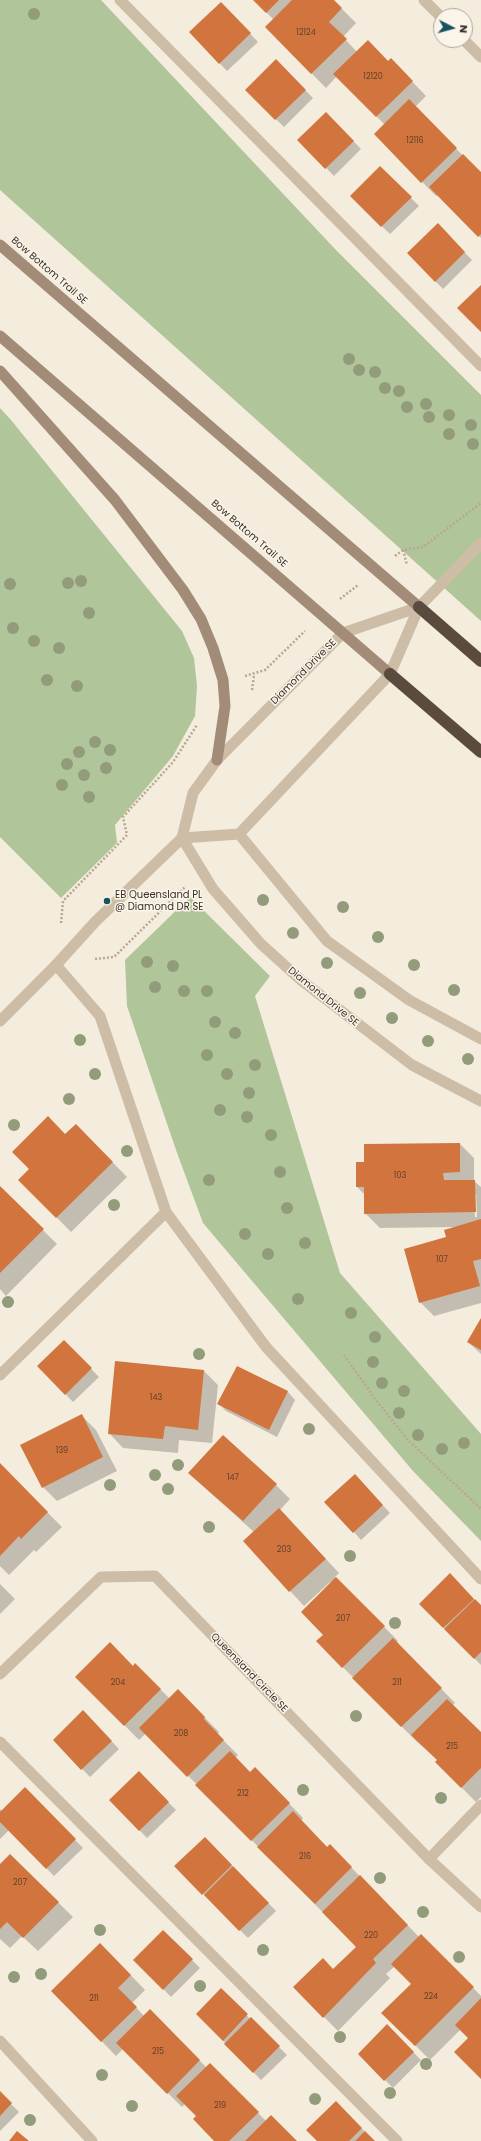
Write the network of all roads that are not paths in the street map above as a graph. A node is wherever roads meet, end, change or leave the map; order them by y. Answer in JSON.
{"nodes":[{"id":1,"x":120,"y":0,"type":"edge"},
{"id":2,"x":424,"y":0,"type":"edge"},
{"id":3,"x":433,"y":9,"type":"edge"},
{"id":4,"x":472,"y":48,"type":"edge"},
{"id":5,"x":481,"y":57,"type":"edge"},
{"id":6,"x":0,"y":245,"type":"edge"},
{"id":7,"x":0,"y":336,"type":"edge"},
{"id":8,"x":481,"y":366,"type":"edge"},
{"id":9,"x":0,"y":371,"type":"edge"},
{"id":10,"x":481,"y":543,"type":"edge"},
{"id":11,"x":419,"y":608,"type":"junction"},
{"id":12,"x":343,"y":633,"type":"junction"},
{"id":13,"x":481,"y":661,"type":"edge"},
{"id":14,"x":390,"y":674,"type":"junction"},
{"id":15,"x":481,"y":752,"type":"edge"},
{"id":16,"x":217,"y":760,"type":"junction"},
{"id":17,"x":238,"y":834,"type":"junction"},
{"id":18,"x":182,"y":838,"type":"junction"},
{"id":19,"x":56,"y":965,"type":"junction"},
{"id":20,"x":0,"y":1021,"type":"edge"},
{"id":21,"x":481,"y":1039,"type":"edge"},
{"id":22,"x":481,"y":1101,"type":"edge"},
{"id":23,"x":166,"y":1212,"type":"junction"},
{"id":24,"x":0,"y":1374,"type":"edge"},
{"id":25,"x":481,"y":1579,"type":"edge"},
{"id":26,"x":0,"y":1674,"type":"edge"},
{"id":27,"x":0,"y":1742,"type":"edge"},
{"id":28,"x":481,"y":1805,"type":"edge"},
{"id":29,"x":429,"y":1859,"type":"junction"},
{"id":30,"x":481,"y":1908,"type":"edge"},
{"id":31,"x":0,"y":2041,"type":"edge"},
{"id":32,"x":92,"y":2141,"type":"edge"},
{"id":33,"x":397,"y":2141,"type":"edge"}],
"edges":[{"from":1,"to":8,"type":"street"},
{"from":2,"to":3,"type":"street"},
{"from":4,"to":5,"type":"street"},
{"from":6,"to":11,"type":"main road","name":"Bow Bottom Trail SE"},
{"from":7,"to":12,"type":"main road","name":"Bow Bottom Trail SE"},
{"from":9,"to":16,"type":"main road"},
{"from":10,"to":11,"type":"street"},
{"from":11,"to":12,"type":"street","name":"Diamond Drive SE"},
{"from":11,"to":13,"type":"highway","name":"Bow Bottom Trail SE"},
{"from":11,"to":14,"type":"street"},
{"from":12,"to":14,"type":"main road","name":"Bow Bottom Trail SE"},
{"from":12,"to":16,"type":"street","name":"Diamond Drive SE"},
{"from":14,"to":15,"type":"highway","name":"Bow Bottom Trail SE"},
{"from":14,"to":17,"type":"street"},
{"from":16,"to":18,"type":"street","name":"Diamond Drive SE"},
{"from":17,"to":18,"type":"street"},
{"from":17,"to":21,"type":"street"},
{"from":18,"to":19,"type":"street"},
{"from":18,"to":22,"type":"street","name":"Diamond Drive SE"},
{"from":19,"to":20,"type":"street"},
{"from":19,"to":23,"type":"street"},
{"from":23,"to":24,"type":"street"},
{"from":23,"to":25,"type":"street"},
{"from":26,"to":29,"type":"street","name":"Queensland Circle SE"},
{"from":27,"to":33,"type":"street"},
{"from":28,"to":29,"type":"street"},
{"from":29,"to":30,"type":"street","name":"Queensland Circle SE"},
{"from":31,"to":32,"type":"street"}]}
